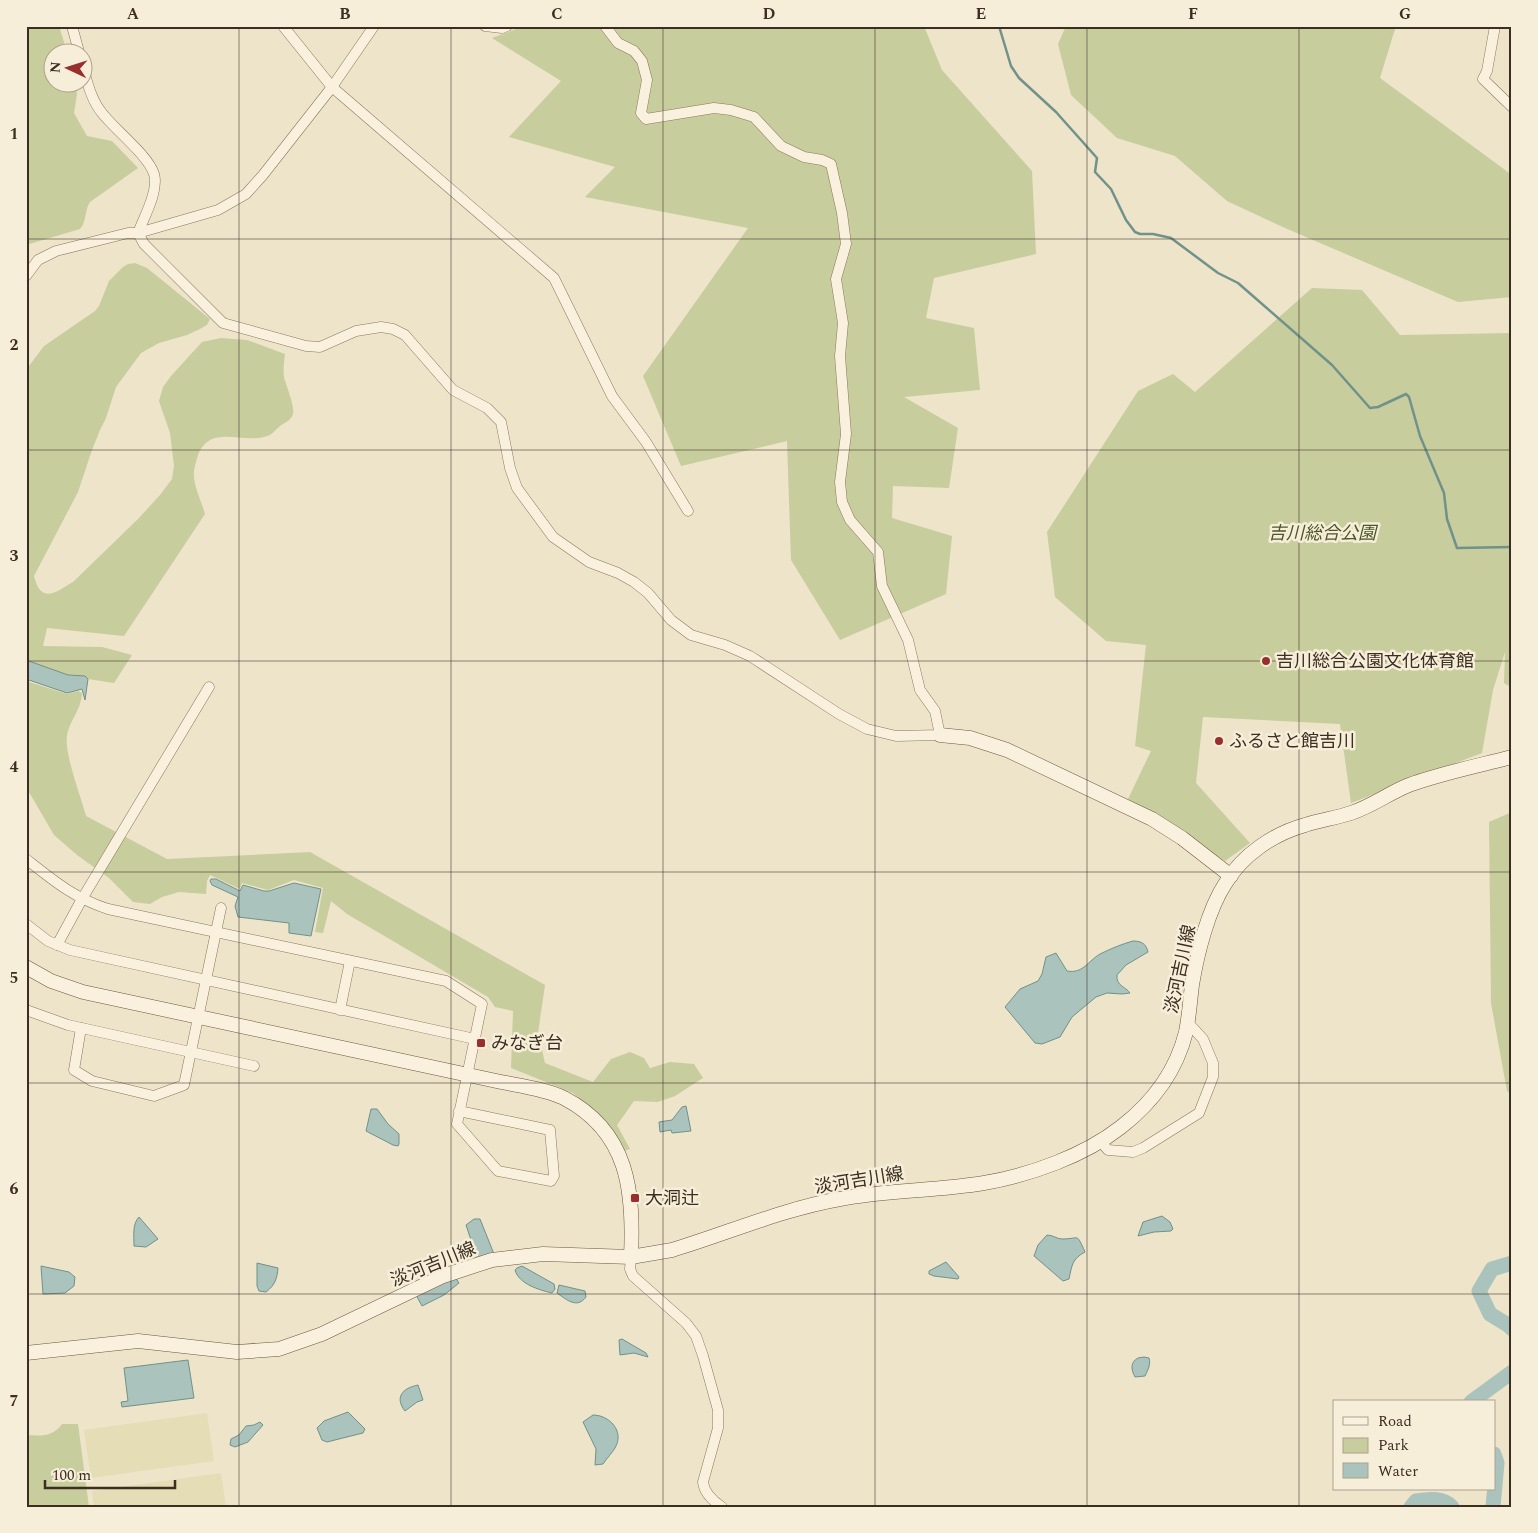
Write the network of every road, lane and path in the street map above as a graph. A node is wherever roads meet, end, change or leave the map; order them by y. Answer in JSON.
{"nodes":[{"id":1,"x":72,"y":26,"type":"edge"},
{"id":2,"x":284,"y":26,"type":"edge"},
{"id":3,"x":374,"y":26,"type":"edge"},
{"id":4,"x":485,"y":26,"type":"edge"},
{"id":5,"x":507,"y":26,"type":"edge"},
{"id":6,"x":605,"y":26,"type":"edge"},
{"id":7,"x":1495,"y":26,"type":"edge"},
{"id":8,"x":76,"y":42,"type":"edge"},
{"id":9,"x":332,"y":88,"type":"junction"},
{"id":10,"x":91,"y":92,"type":"edge"},
{"id":11,"x":1512,"y":106,"type":"edge"},
{"id":12,"x":138,"y":232,"type":"junction"},
{"id":13,"x":26,"y":276,"type":"edge"},
{"id":14,"x":688,"y":511,"type":"dead end"},
{"id":15,"x":209,"y":687,"type":"dead end"},
{"id":16,"x":940,"y":735,"type":"junction"},
{"id":17,"x":1512,"y":757,"type":"edge"},
{"id":18,"x":26,"y":860,"type":"edge"},
{"id":19,"x":1231,"y":876,"type":"junction"},
{"id":20,"x":82,"y":899,"type":"junction"},
{"id":21,"x":221,"y":908,"type":"dead end"},
{"id":22,"x":26,"y":924,"type":"edge"},
{"id":23,"x":216,"y":932,"type":"junction"},
{"id":24,"x":57,"y":945,"type":"junction"},
{"id":25,"x":350,"y":961,"type":"junction"},
{"id":26,"x":26,"y":967,"type":"edge"},
{"id":27,"x":205,"y":980,"type":"junction"},
{"id":28,"x":26,"y":1010,"type":"edge"},
{"id":29,"x":340,"y":1010,"type":"junction"},
{"id":30,"x":198,"y":1017,"type":"junction"},
{"id":31,"x":1187,"y":1024,"type":"junction"},
{"id":32,"x":82,"y":1028,"type":"junction"},
{"id":33,"x":475,"y":1039,"type":"junction"},
{"id":34,"x":191,"y":1052,"type":"junction"},
{"id":35,"x":254,"y":1066,"type":"dead end"},
{"id":36,"x":467,"y":1075,"type":"junction"},
{"id":37,"x":459,"y":1111,"type":"junction"},
{"id":38,"x":1100,"y":1141,"type":"junction"},
{"id":39,"x":631,"y":1257,"type":"junction"},
{"id":40,"x":26,"y":1353,"type":"edge"},
{"id":41,"x":722,"y":1507,"type":"edge"}],
"edges":[{"from":1,"to":8,"type":"street"},
{"from":2,"to":9,"type":"street"},
{"from":3,"to":9,"type":"street"},
{"from":4,"to":5,"type":"street"},
{"from":6,"to":16,"type":"street"},
{"from":7,"to":11,"type":"street"},
{"from":9,"to":12,"type":"street"},
{"from":9,"to":14,"type":"street"},
{"from":10,"to":12,"type":"street"},
{"from":12,"to":13,"type":"street"},
{"from":12,"to":16,"type":"street"},
{"from":15,"to":20,"type":"street"},
{"from":16,"to":19,"type":"main road"},
{"from":17,"to":19,"type":"main road","name":"淡河吉川線"},
{"from":18,"to":20,"type":"street"},
{"from":19,"to":31,"type":"main road","name":"淡河吉川線"},
{"from":20,"to":23,"type":"street"},
{"from":20,"to":24,"type":"street"},
{"from":21,"to":23,"type":"street"},
{"from":22,"to":24,"type":"street"},
{"from":23,"to":25,"type":"street"},
{"from":23,"to":27,"type":"street"},
{"from":24,"to":27,"type":"street"},
{"from":25,"to":29,"type":"street"},
{"from":25,"to":33,"type":"street"},
{"from":26,"to":30,"type":"main road"},
{"from":27,"to":29,"type":"street"},
{"from":27,"to":30,"type":"street"},
{"from":28,"to":32,"type":"street"},
{"from":29,"to":33,"type":"street"},
{"from":30,"to":34,"type":"street"},
{"from":30,"to":36,"type":"main road"},
{"from":31,"to":38,"type":"main road","name":"淡河吉川線"},
{"from":31,"to":38,"type":"street"},
{"from":32,"to":34,"type":"street"},
{"from":32,"to":34,"type":"street"},
{"from":33,"to":36,"type":"street"},
{"from":34,"to":35,"type":"street"},
{"from":36,"to":37,"type":"street"},
{"from":36,"to":39,"type":"main road"},
{"from":37,"to":37,"type":"street"},
{"from":38,"to":39,"type":"main road","name":"淡河吉川線"},
{"from":39,"to":40,"type":"main road","name":"淡河吉川線"},
{"from":39,"to":41,"type":"street"}]}
